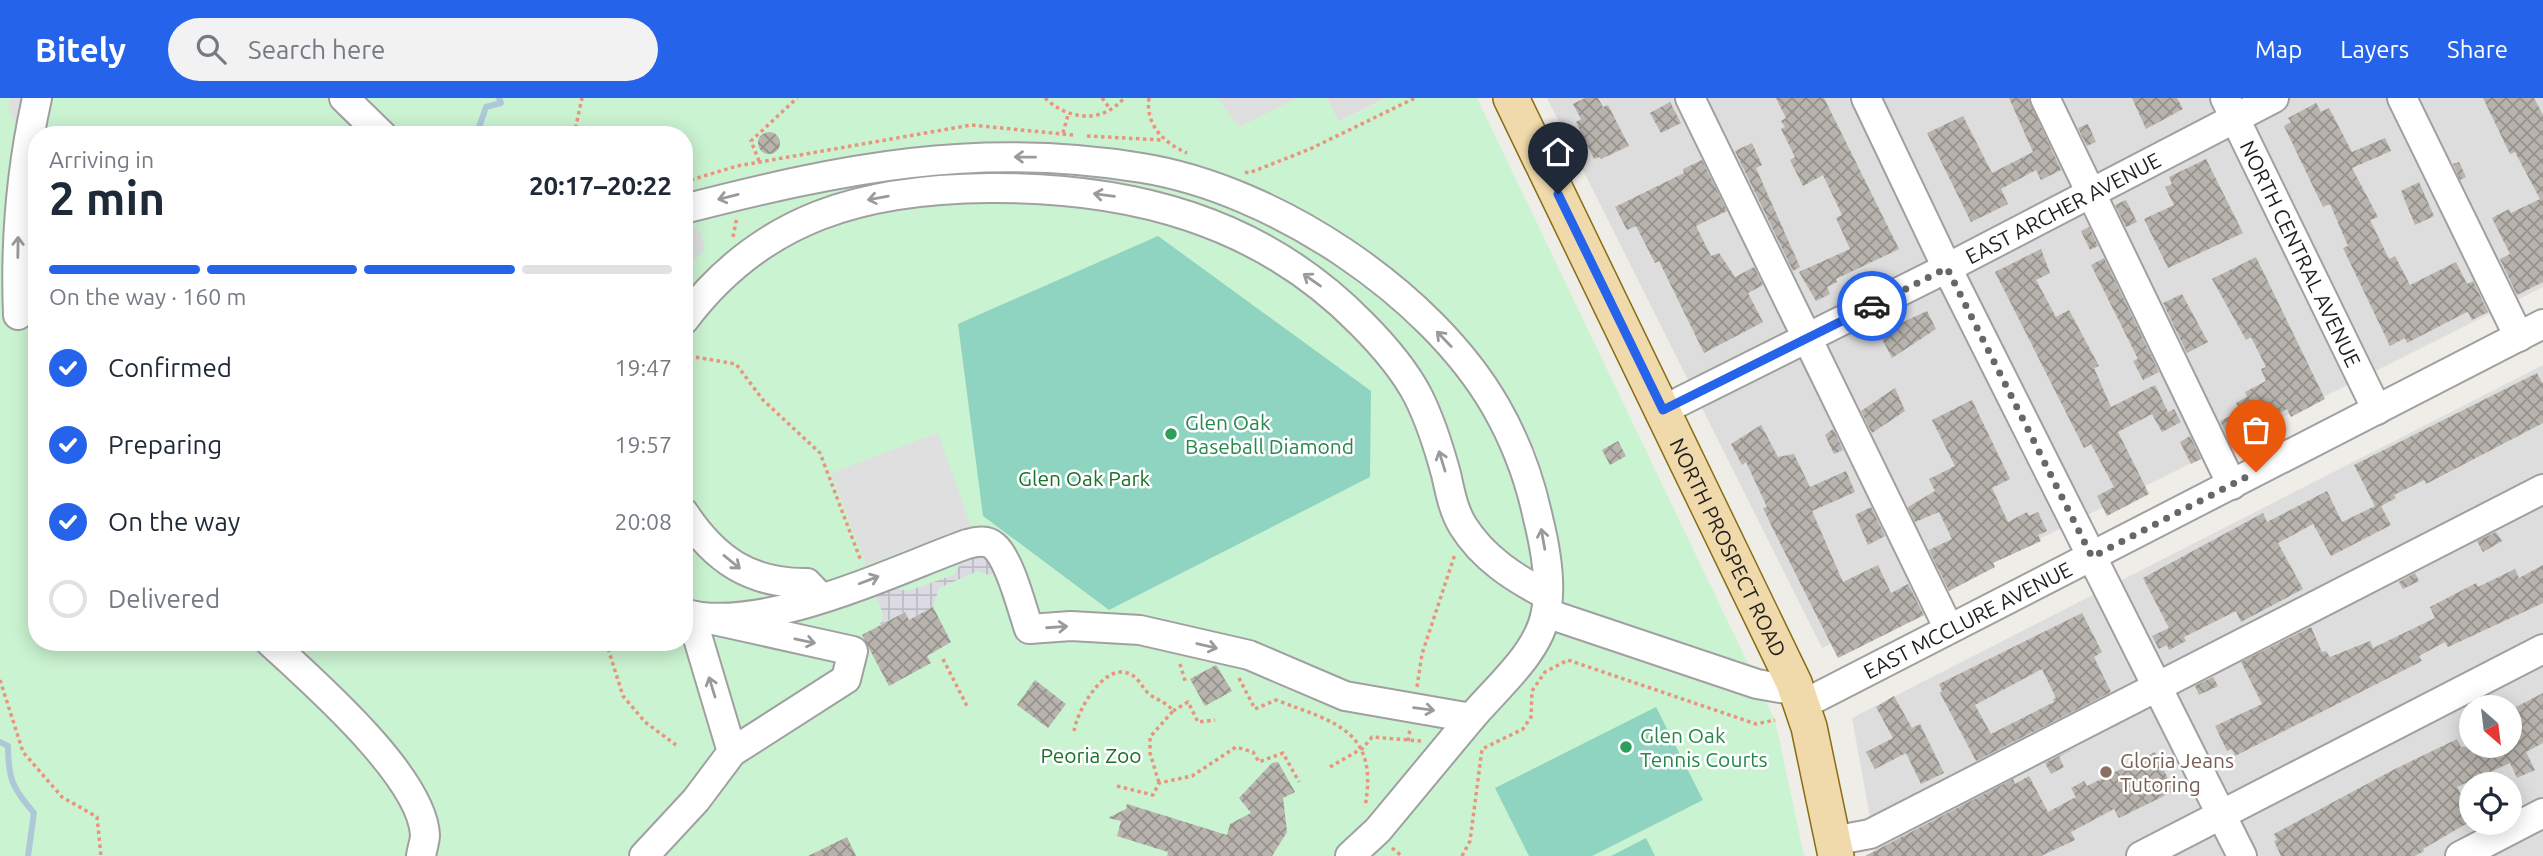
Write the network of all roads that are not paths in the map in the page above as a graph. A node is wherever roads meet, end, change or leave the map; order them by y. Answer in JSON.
{"nodes":[{"id":1,"x":37,"y":98,"type":"edge"},
{"id":2,"x":344,"y":98,"type":"edge"},
{"id":3,"x":1511,"y":98,"type":"edge"},
{"id":4,"x":1690,"y":98,"type":"edge"},
{"id":5,"x":1866,"y":98,"type":"edge"},
{"id":6,"x":2045,"y":98,"type":"edge"},
{"id":7,"x":2274,"y":98,"type":"edge"},
{"id":8,"x":2402,"y":98,"type":"edge"},
{"id":9,"x":2230,"y":108,"type":"edge"},
{"id":10,"x":32,"y":126,"type":"edge"},
{"id":11,"x":373,"y":126,"type":"edge"},
{"id":12,"x":28,"y":145,"type":"edge"},
{"id":13,"x":766,"y":174,"type":"junction"},
{"id":14,"x":2091,"y":193,"type":"junction"},
{"id":15,"x":693,"y":205,"type":"edge"},
{"id":16,"x":807,"y":219,"type":"junction"},
{"id":17,"x":1947,"y":268,"type":"junction"},
{"id":18,"x":693,"y":308,"type":"edge"},
{"id":19,"x":18,"y":318,"type":"edge"},
{"id":20,"x":2531,"y":330,"type":"edge"},
{"id":21,"x":1807,"y":338,"type":"junction"},
{"id":22,"x":1663,"y":410,"type":"junction"},
{"id":23,"x":2377,"y":410,"type":"junction"},
{"id":24,"x":2232,"y":485,"type":"junction"},
{"id":25,"x":2543,"y":489,"type":"edge"},
{"id":26,"x":693,"y":523,"type":"edge"},
{"id":27,"x":2092,"y":557,"type":"junction"},
{"id":28,"x":821,"y":598,"type":"junction"},
{"id":29,"x":1547,"y":604,"type":"junction"},
{"id":30,"x":693,"y":615,"type":"edge"},
{"id":31,"x":693,"y":616,"type":"edge"},
{"id":32,"x":1949,"y":629,"type":"junction"},
{"id":33,"x":693,"y":633,"type":"edge"},
{"id":34,"x":2543,"y":649,"type":"edge"},
{"id":35,"x":280,"y":651,"type":"edge"},
{"id":36,"x":2156,"y":686,"type":"junction"},
{"id":37,"x":1792,"y":705,"type":"junction"},
{"id":38,"x":1471,"y":718,"type":"junction"},
{"id":39,"x":732,"y":752,"type":"junction"},
{"id":40,"x":2543,"y":813,"type":"edge"},
{"id":41,"x":2221,"y":815,"type":"junction"},
{"id":42,"x":669,"y":843,"type":"edge"},
{"id":43,"x":1834,"y":849,"type":"edge"},
{"id":44,"x":421,"y":856,"type":"edge"},
{"id":45,"x":645,"y":856,"type":"edge"},
{"id":46,"x":1350,"y":856,"type":"edge"},
{"id":47,"x":2141,"y":856,"type":"edge"},
{"id":48,"x":2242,"y":856,"type":"edge"},
{"id":49,"x":2460,"y":856,"type":"edge"}],
"edges":[{"from":10,"to":1,"type":"street","one_way":true},
{"from":2,"to":11,"type":"street"},
{"from":3,"to":22,"type":"main road","name":"NORTH PROSPECT ROAD"},
{"from":4,"to":21,"type":"street"},
{"from":5,"to":17,"type":"street"},
{"from":6,"to":14,"type":"street"},
{"from":7,"to":9,"type":"street","name":"EAST ARCHER AVENUE"},
{"from":8,"to":20,"type":"street"},
{"from":9,"to":14,"type":"street","name":"EAST ARCHER AVENUE"},
{"from":9,"to":23,"type":"street","name":"NORTH CENTRAL AVENUE"},
{"from":19,"to":12,"type":"street","one_way":true},
{"from":13,"to":15,"type":"street","one_way":true},
{"from":13,"to":16,"type":"street"},
{"from":29,"to":13,"type":"street","one_way":true},
{"from":14,"to":17,"type":"street","name":"EAST ARCHER AVENUE"},
{"from":14,"to":24,"type":"street"},
{"from":16,"to":18,"type":"street"},
{"from":29,"to":16,"type":"street","one_way":true},
{"from":17,"to":21,"type":"street","name":"EAST ARCHER AVENUE"},
{"from":17,"to":27,"type":"street"},
{"from":20,"to":23,"type":"street","name":"EAST MCCLURE AVENUE"},
{"from":21,"to":22,"type":"street","name":"EAST ARCHER AVENUE"},
{"from":21,"to":32,"type":"street"},
{"from":22,"to":37,"type":"main road","name":"NORTH PROSPECT ROAD"},
{"from":23,"to":24,"type":"street","name":"EAST MCCLURE AVENUE"},
{"from":24,"to":27,"type":"street","name":"EAST MCCLURE AVENUE"},
{"from":25,"to":36,"type":"street"},
{"from":26,"to":28,"type":"street","one_way":true},
{"from":27,"to":32,"type":"street","name":"EAST MCCLURE AVENUE"},
{"from":27,"to":36,"type":"street"},
{"from":28,"to":30,"type":"street"},
{"from":28,"to":38,"type":"street","one_way":true},
{"from":29,"to":37,"type":"street"},
{"from":29,"to":38,"type":"street"},
{"from":31,"to":39,"type":"street","one_way":true},
{"from":32,"to":37,"type":"street","name":"EAST MCCLURE AVENUE"},
{"from":39,"to":33,"type":"street","one_way":true},
{"from":34,"to":41,"type":"street"},
{"from":35,"to":44,"type":"street"},
{"from":36,"to":41,"type":"street"},
{"from":36,"to":43,"type":"street"},
{"from":37,"to":43,"type":"main road","name":"NORTH PROSPECT ROAD"},
{"from":38,"to":46,"type":"street"},
{"from":39,"to":42,"type":"street"},
{"from":40,"to":49,"type":"street"},
{"from":41,"to":47,"type":"street"},
{"from":41,"to":48,"type":"street"},
{"from":42,"to":45,"type":"street"}]}
